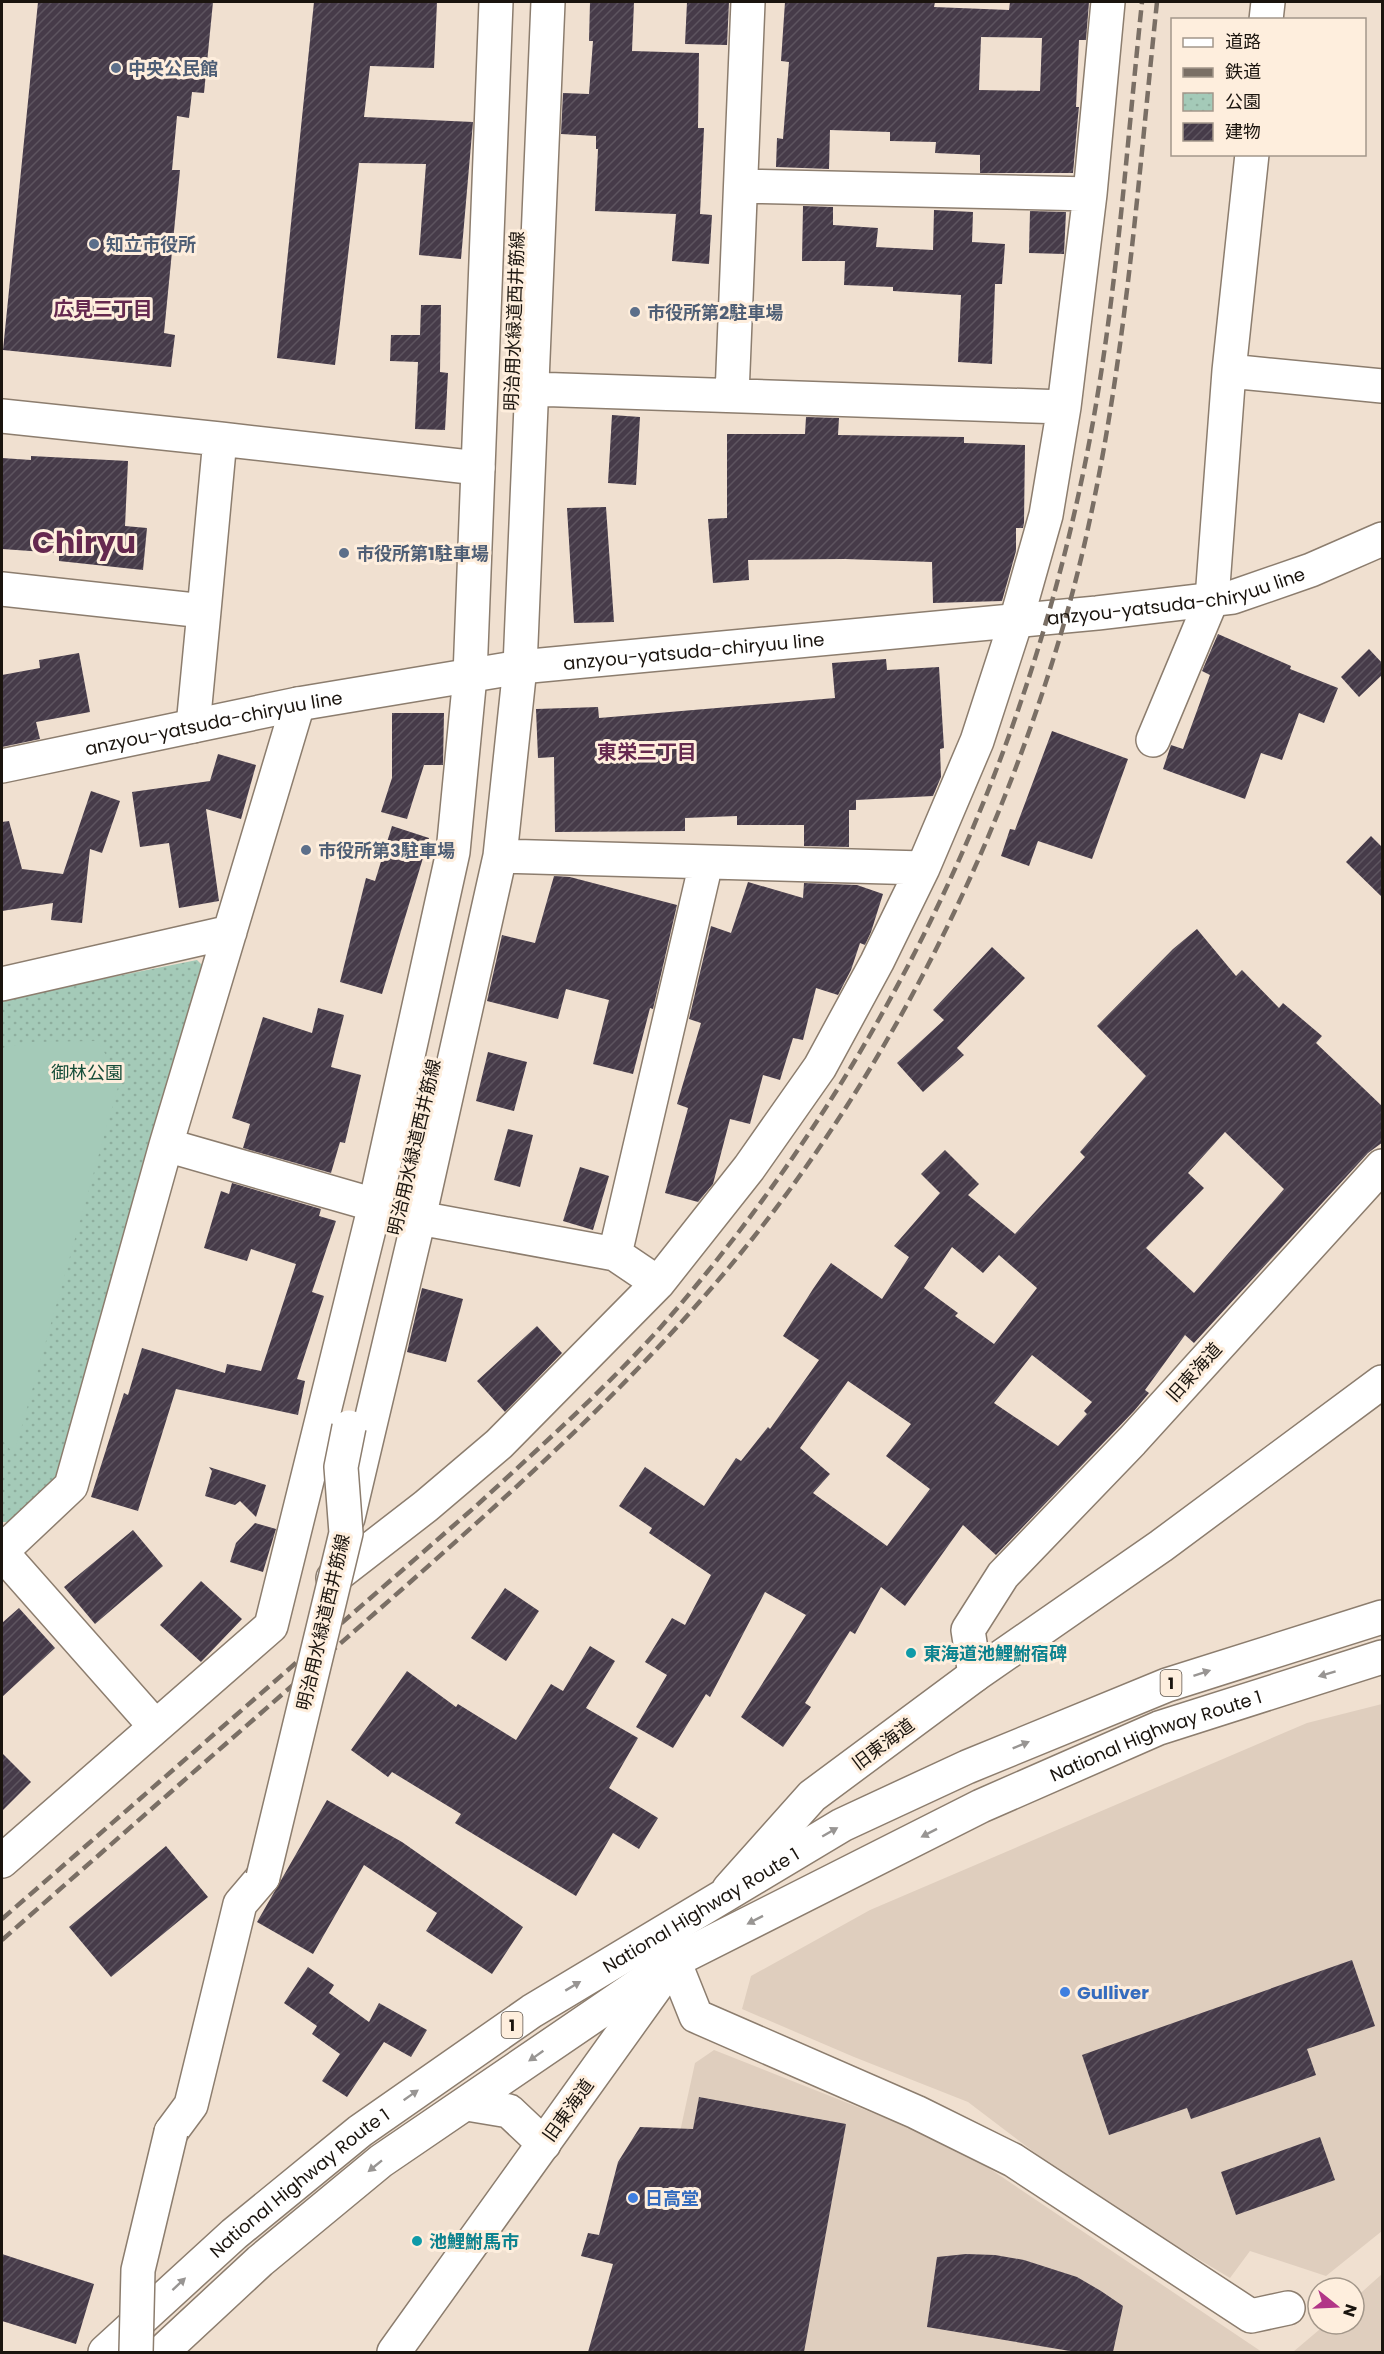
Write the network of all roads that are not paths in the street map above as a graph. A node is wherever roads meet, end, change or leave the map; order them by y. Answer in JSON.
{"nodes":[{"id":1,"x":496,"y":2,"type":"edge"},
{"id":2,"x":525,"y":2,"type":"edge"},
{"id":3,"x":548,"y":2,"type":"edge"},
{"id":4,"x":748,"y":2,"type":"edge"},
{"id":5,"x":1108,"y":2,"type":"edge"},
{"id":6,"x":1268,"y":2,"type":"edge"},
{"id":7,"x":1266,"y":18,"type":"edge"},
{"id":8,"x":1252,"y":156,"type":"edge"},
{"id":9,"x":741,"y":186,"type":"junction"},
{"id":10,"x":1090,"y":194,"type":"junction"},
{"id":11,"x":1229,"y":371,"type":"junction"},
{"id":12,"x":1383,"y":386,"type":"edge"},
{"id":13,"x":532,"y":390,"type":"junction"},
{"id":14,"x":732,"y":395,"type":"junction"},
{"id":15,"x":1064,"y":407,"type":"junction"},
{"id":16,"x":2,"y":416,"type":"edge"},
{"id":17,"x":220,"y":439,"type":"junction"},
{"id":18,"x":478,"y":468,"type":"junction"},
{"id":19,"x":1383,"y":539,"type":"edge"},
{"id":20,"x":2,"y":589,"type":"edge"},
{"id":21,"x":1212,"y":599,"type":"junction"},
{"id":22,"x":204,"y":611,"type":"junction"},
{"id":23,"x":1016,"y":621,"type":"junction"},
{"id":24,"x":511,"y":654,"type":"junction"},
{"id":25,"x":470,"y":676,"type":"junction"},
{"id":26,"x":498,"y":699,"type":"dead end"},
{"id":27,"x":298,"y":704,"type":"junction"},
{"id":28,"x":194,"y":726,"type":"junction"},
{"id":29,"x":1153,"y":740,"type":"dead end"},
{"id":30,"x":2,"y":766,"type":"edge"},
{"id":31,"x":500,"y":856,"type":"junction"},
{"id":32,"x":706,"y":863,"type":"junction"},
{"id":33,"x":923,"y":868,"type":"junction"},
{"id":34,"x":230,"y":932,"type":"junction"},
{"id":35,"x":2,"y":984,"type":"edge"},
{"id":36,"x":166,"y":1145,"type":"junction"},
{"id":37,"x":1383,"y":1166,"type":"edge"},
{"id":38,"x":375,"y":1205,"type":"junction"},
{"id":39,"x":419,"y":1218,"type":"junction"},
{"id":40,"x":615,"y":1254,"type":"junction"},
{"id":41,"x":658,"y":1283,"type":"junction"},
{"id":42,"x":1383,"y":1382,"type":"edge"},
{"id":43,"x":2,"y":1552,"type":"edge"},
{"id":44,"x":1383,"y":1617,"type":"edge"},
{"id":45,"x":1383,"y":1657,"type":"edge"},
{"id":46,"x":975,"y":1675,"type":"junction"},
{"id":47,"x":155,"y":1726,"type":"junction"},
{"id":48,"x":2,"y":1861,"type":"edge"},
{"id":49,"x":724,"y":1895,"type":"junction"},
{"id":50,"x":674,"y":1961,"type":"junction"},
{"id":51,"x":467,"y":2104,"type":"junction"},
{"id":52,"x":544,"y":2144,"type":"junction"},
{"id":53,"x":1288,"y":2308,"type":"dead end"},
{"id":54,"x":105,"y":2352,"type":"edge"},
{"id":55,"x":136,"y":2352,"type":"edge"},
{"id":56,"x":162,"y":2352,"type":"edge"},
{"id":57,"x":394,"y":2352,"type":"edge"}],
"edges":[{"from":1,"to":18,"type":"main road"},
{"from":2,"to":24,"type":"main road","name":"明治用水緑道西井筋線"},
{"from":3,"to":13,"type":"main road"},
{"from":4,"to":9,"type":"main road"},
{"from":5,"to":10,"type":"main road"},
{"from":6,"to":7,"type":"main road"},
{"from":8,"to":11,"type":"main road"},
{"from":9,"to":10,"type":"main road"},
{"from":9,"to":14,"type":"main road"},
{"from":10,"to":15,"type":"main road"},
{"from":11,"to":12,"type":"main road"},
{"from":11,"to":21,"type":"main road"},
{"from":13,"to":14,"type":"main road"},
{"from":13,"to":24,"type":"main road"},
{"from":14,"to":15,"type":"main road"},
{"from":15,"to":23,"type":"main road"},
{"from":16,"to":17,"type":"main road"},
{"from":17,"to":18,"type":"main road"},
{"from":17,"to":22,"type":"main road"},
{"from":18,"to":25,"type":"main road"},
{"from":19,"to":21,"type":"main road","name":"anzyou-yatsuda-chiryuu line"},
{"from":20,"to":22,"type":"main road"},
{"from":21,"to":23,"type":"main road","name":"anzyou-yatsuda-chiryuu line"},
{"from":21,"to":29,"type":"main road"},
{"from":22,"to":28,"type":"main road"},
{"from":23,"to":24,"type":"main road","name":"anzyou-yatsuda-chiryuu line"},
{"from":23,"to":33,"type":"main road"},
{"from":24,"to":25,"type":"main road","name":"anzyou-yatsuda-chiryuu line"},
{"from":24,"to":31,"type":"main road"},
{"from":25,"to":27,"type":"main road","name":"anzyou-yatsuda-chiryuu line"},
{"from":25,"to":38,"type":"main road"},
{"from":26,"to":55,"type":"main road","name":"明治用水緑道西井筋線","bridge":true},
{"from":27,"to":28,"type":"main road","name":"anzyou-yatsuda-chiryuu line"},
{"from":27,"to":34,"type":"main road"},
{"from":28,"to":30,"type":"main road","name":"anzyou-yatsuda-chiryuu line"},
{"from":31,"to":32,"type":"main road"},
{"from":31,"to":39,"type":"main road"},
{"from":32,"to":33,"type":"main road"},
{"from":32,"to":40,"type":"main road"},
{"from":33,"to":41,"type":"main road"},
{"from":34,"to":35,"type":"main road"},
{"from":34,"to":36,"type":"main road"},
{"from":36,"to":38,"type":"main road"},
{"from":36,"to":43,"type":"main road"},
{"from":37,"to":46,"type":"main road","name":"旧東海道"},
{"from":38,"to":47,"type":"main road"},
{"from":39,"to":40,"type":"main road"},
{"from":39,"to":41,"type":"main road"},
{"from":40,"to":41,"type":"main road"},
{"from":42,"to":46,"type":"main road"},
{"from":43,"to":47,"type":"main road"},
{"from":49,"to":44,"type":"main road","name":"National Highway Route 1","number":"1","one_way":true},
{"from":45,"to":50,"type":"main road","name":"National Highway Route 1","number":"1","one_way":true},
{"from":46,"to":49,"type":"main road","name":"旧東海道"},
{"from":47,"to":48,"type":"main road"},
{"from":49,"to":50,"type":"main road","name":"旧東海道"},
{"from":54,"to":49,"type":"main road","name":"National Highway Route 1","number":"1","one_way":true},
{"from":50,"to":51,"type":"main road","name":"National Highway Route 1","number":"1","one_way":true},
{"from":50,"to":52,"type":"main road","name":"旧東海道"},
{"from":50,"to":53,"type":"main road"},
{"from":51,"to":52,"type":"main road"},
{"from":51,"to":56,"type":"main road","name":"National Highway Route 1","number":"1","one_way":true},
{"from":52,"to":57,"type":"main road","name":"旧東海道"}]}
